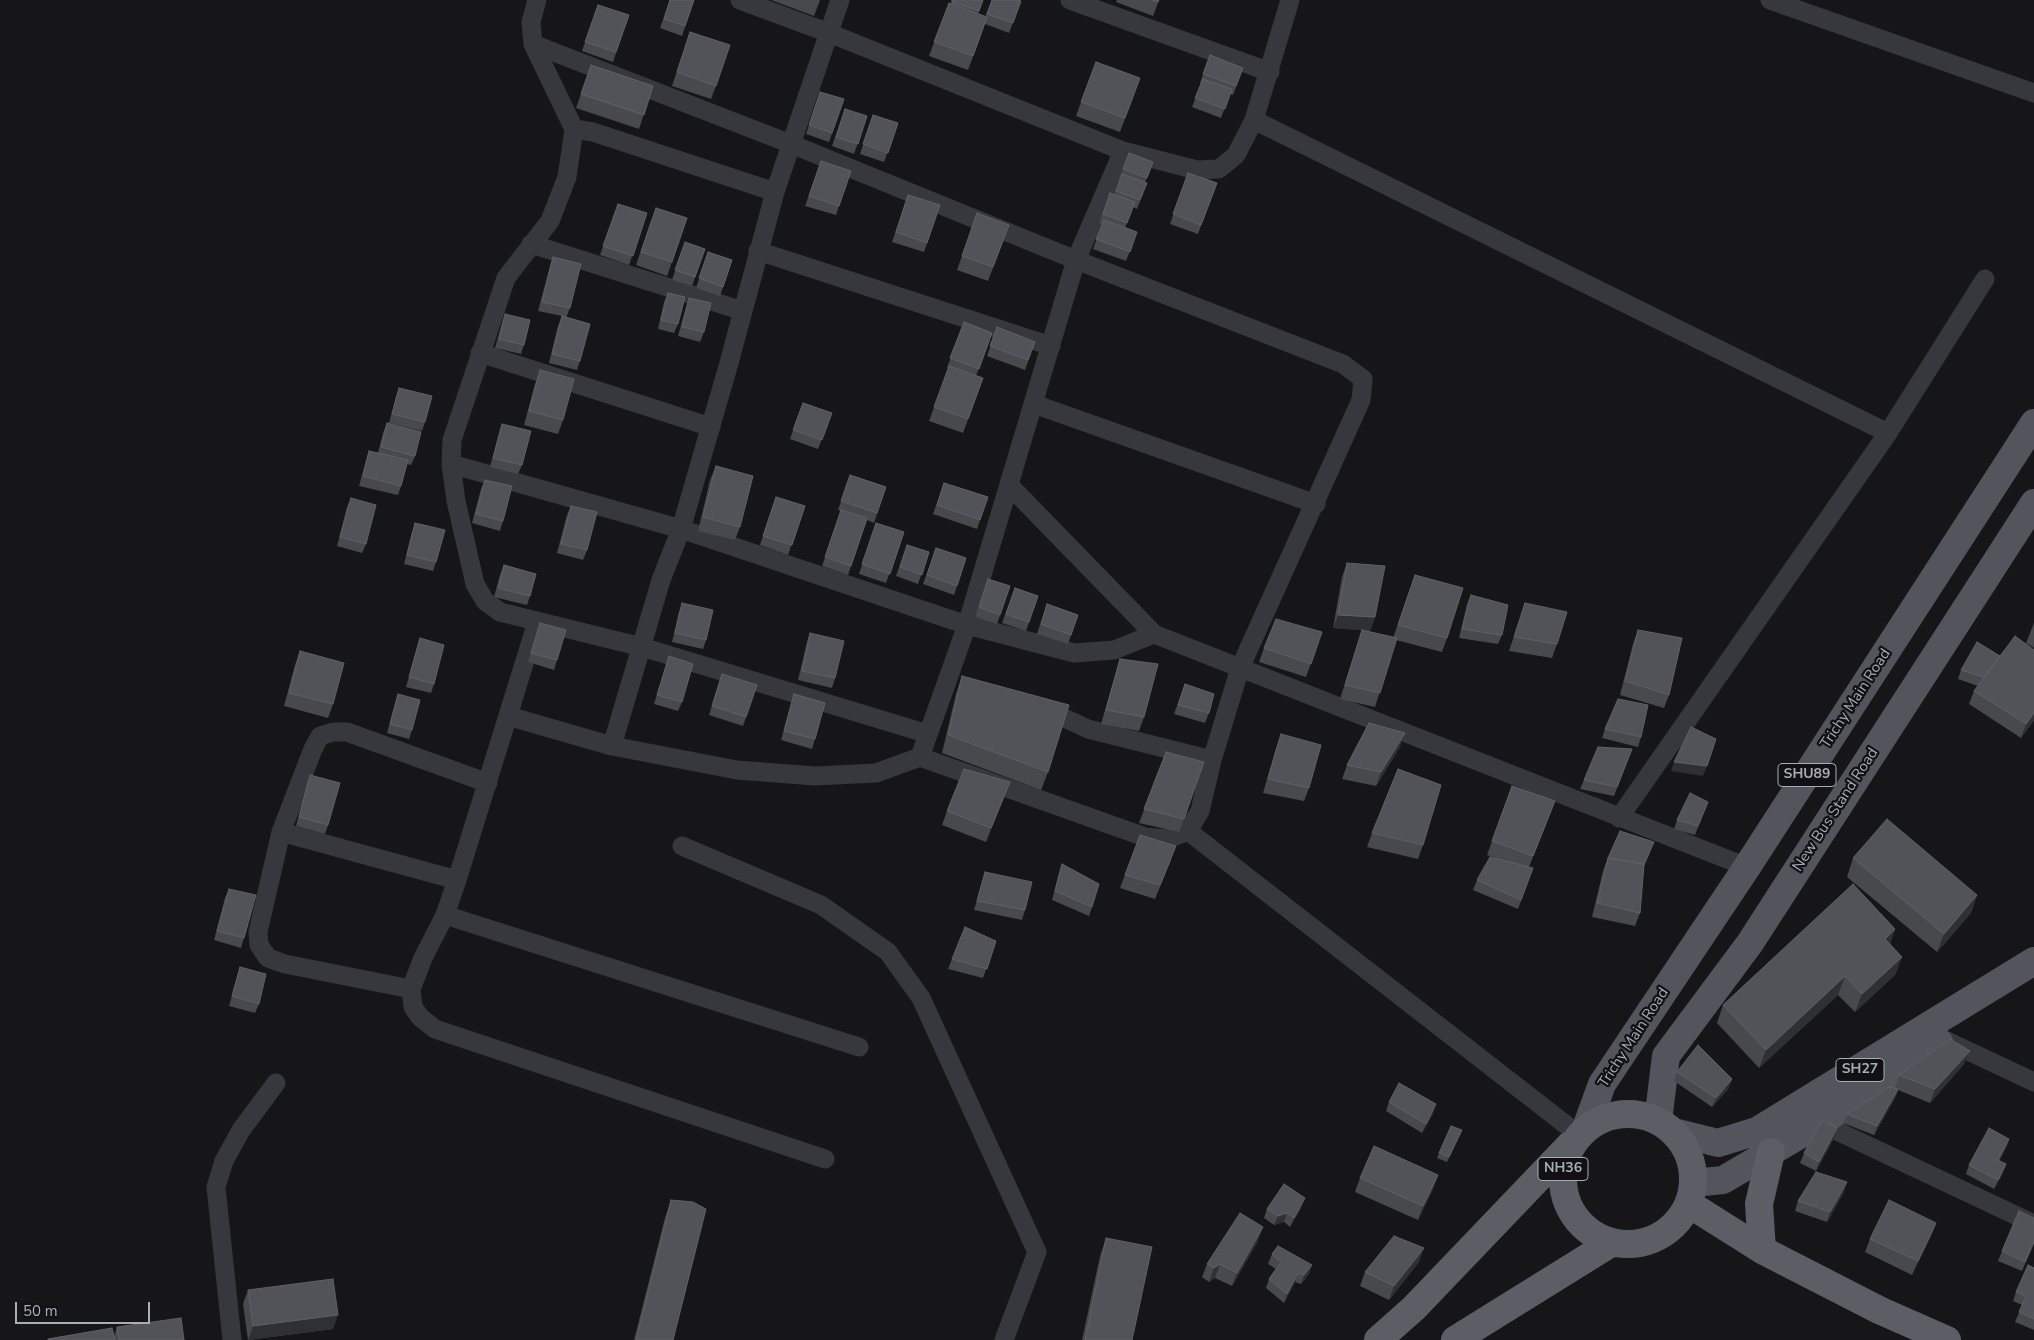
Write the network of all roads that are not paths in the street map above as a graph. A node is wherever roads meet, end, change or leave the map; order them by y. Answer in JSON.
{"nodes":[{"id":1,"x":537,"y":0,"type":"edge"},
{"id":2,"x":740,"y":0,"type":"edge"},
{"id":3,"x":840,"y":0,"type":"edge"},
{"id":4,"x":1070,"y":0,"type":"edge"},
{"id":5,"x":1290,"y":0,"type":"edge"},
{"id":6,"x":1770,"y":0,"type":"edge"},
{"id":7,"x":829,"y":33,"type":"junction"},
{"id":8,"x":533,"y":44,"type":"junction"},
{"id":9,"x":1270,"y":72,"type":"junction"},
{"id":10,"x":2034,"y":93,"type":"edge"},
{"id":11,"x":1254,"y":120,"type":"junction"},
{"id":12,"x":574,"y":128,"type":"junction"},
{"id":13,"x":792,"y":144,"type":"junction"},
{"id":14,"x":1124,"y":151,"type":"junction"},
{"id":15,"x":775,"y":192,"type":"junction"},
{"id":16,"x":531,"y":244,"type":"junction"},
{"id":17,"x":758,"y":251,"type":"junction"},
{"id":18,"x":1076,"y":260,"type":"junction"},
{"id":19,"x":1985,"y":279,"type":"dead end"},
{"id":20,"x":743,"y":311,"type":"junction"},
{"id":21,"x":1050,"y":346,"type":"junction"},
{"id":22,"x":480,"y":353,"type":"junction"},
{"id":23,"x":1034,"y":404,"type":"junction"},
{"id":24,"x":2034,"y":423,"type":"edge"},
{"id":25,"x":711,"y":427,"type":"junction"},
{"id":26,"x":1888,"y":433,"type":"junction"},
{"id":27,"x":450,"y":464,"type":"junction"},
{"id":28,"x":1010,"y":485,"type":"junction"},
{"id":29,"x":2034,"y":503,"type":"edge"},
{"id":30,"x":1316,"y":504,"type":"junction"},
{"id":31,"x":681,"y":529,"type":"junction"},
{"id":32,"x":537,"y":622,"type":"junction"},
{"id":33,"x":967,"y":625,"type":"junction"},
{"id":34,"x":1154,"y":634,"type":"junction"},
{"id":35,"x":642,"y":647,"type":"junction"},
{"id":36,"x":1240,"y":668,"type":"junction"},
{"id":37,"x":1058,"y":715,"type":"edge"},
{"id":38,"x":508,"y":716,"type":"junction"},
{"id":39,"x":928,"y":734,"type":"junction"},
{"id":40,"x":612,"y":746,"type":"junction"},
{"id":41,"x":920,"y":757,"type":"junction"},
{"id":42,"x":1212,"y":760,"type":"junction"},
{"id":43,"x":488,"y":783,"type":"junction"},
{"id":44,"x":1619,"y":818,"type":"junction"},
{"id":45,"x":1188,"y":830,"type":"junction"},
{"id":46,"x":281,"y":832,"type":"junction"},
{"id":47,"x":682,"y":846,"type":"dead end"},
{"id":48,"x":1747,"y":867,"type":"junction"},
{"id":49,"x":457,"y":880,"type":"junction"},
{"id":50,"x":445,"y":915,"type":"junction"},
{"id":51,"x":2034,"y":962,"type":"edge"},
{"id":52,"x":2034,"y":983,"type":"edge"},
{"id":53,"x":411,"y":989,"type":"junction"},
{"id":54,"x":1944,"y":1039,"type":"junction"},
{"id":55,"x":859,"y":1047,"type":"dead end"},
{"id":56,"x":2034,"y":1082,"type":"edge"},
{"id":57,"x":276,"y":1083,"type":"dead end"},
{"id":58,"x":1820,"y":1123,"type":"junction"},
{"id":59,"x":1666,"y":1127,"type":"junction"},
{"id":60,"x":1580,"y":1135,"type":"junction"},
{"id":61,"x":1771,"y":1152,"type":"junction"},
{"id":62,"x":824,"y":1158,"type":"dead end"},
{"id":63,"x":1693,"y":1175,"type":"junction"},
{"id":64,"x":1689,"y":1204,"type":"junction"},
{"id":65,"x":2034,"y":1224,"type":"edge"},
{"id":66,"x":1611,"y":1243,"type":"junction"},
{"id":67,"x":1762,"y":1250,"type":"junction"},
{"id":68,"x":232,"y":1340,"type":"edge"},
{"id":69,"x":1004,"y":1340,"type":"edge"},
{"id":70,"x":1378,"y":1340,"type":"edge"},
{"id":71,"x":1455,"y":1340,"type":"edge"},
{"id":72,"x":1946,"y":1340,"type":"edge"}],
"edges":[{"from":1,"to":8,"type":"street"},
{"from":2,"to":7,"type":"street"},
{"from":3,"to":7,"type":"street"},
{"from":4,"to":9,"type":"street"},
{"from":5,"to":9,"type":"street"},
{"from":6,"to":10,"type":"street"},
{"from":7,"to":13,"type":"street"},
{"from":7,"to":14,"type":"street"},
{"from":8,"to":12,"type":"street"},
{"from":8,"to":13,"type":"street"},
{"from":9,"to":11,"type":"street"},
{"from":11,"to":14,"type":"street"},
{"from":11,"to":26,"type":"street"},
{"from":12,"to":15,"type":"street"},
{"from":12,"to":16,"type":"street"},
{"from":13,"to":15,"type":"street"},
{"from":13,"to":18,"type":"street"},
{"from":14,"to":18,"type":"street"},
{"from":15,"to":17,"type":"street"},
{"from":16,"to":20,"type":"street"},
{"from":16,"to":22,"type":"street"},
{"from":17,"to":20,"type":"street"},
{"from":17,"to":21,"type":"street"},
{"from":18,"to":21,"type":"street"},
{"from":18,"to":30,"type":"street"},
{"from":19,"to":26,"type":"street"},
{"from":20,"to":25,"type":"street"},
{"from":21,"to":23,"type":"street"},
{"from":22,"to":25,"type":"street"},
{"from":22,"to":27,"type":"street"},
{"from":23,"to":28,"type":"street"},
{"from":23,"to":30,"type":"street"},
{"from":24,"to":48,"type":"main road","name":"Trichy Main Road","number":"SHU89"},
{"from":25,"to":31,"type":"street"},
{"from":26,"to":44,"type":"street"},
{"from":27,"to":31,"type":"street"},
{"from":27,"to":32,"type":"street"},
{"from":28,"to":33,"type":"street"},
{"from":28,"to":34,"type":"street"},
{"from":29,"to":59,"type":"main road","name":"New Bus Stand Road","number":"SHU89"},
{"from":30,"to":36,"type":"street"},
{"from":31,"to":33,"type":"street"},
{"from":31,"to":35,"type":"street"},
{"from":32,"to":35,"type":"street"},
{"from":32,"to":38,"type":"street"},
{"from":33,"to":34,"type":"street"},
{"from":33,"to":39,"type":"street"},
{"from":34,"to":36,"type":"street"},
{"from":35,"to":39,"type":"street"},
{"from":35,"to":40,"type":"street"},
{"from":36,"to":42,"type":"street"},
{"from":36,"to":44,"type":"street"},
{"from":37,"to":42,"type":"street"},
{"from":38,"to":40,"type":"street"},
{"from":38,"to":43,"type":"street"},
{"from":39,"to":41,"type":"street"},
{"from":40,"to":41,"type":"street"},
{"from":41,"to":45,"type":"street"},
{"from":42,"to":45,"type":"street"},
{"from":43,"to":46,"type":"street"},
{"from":43,"to":49,"type":"street"},
{"from":44,"to":48,"type":"street"},
{"from":45,"to":60,"type":"street"},
{"from":46,"to":49,"type":"street"},
{"from":46,"to":53,"type":"street"},
{"from":47,"to":69,"type":"street"},
{"from":48,"to":60,"type":"main road","name":"Trichy Main Road","number":"SHU89"},
{"from":49,"to":50,"type":"street"},
{"from":50,"to":53,"type":"street"},
{"from":50,"to":55,"type":"street"},
{"from":51,"to":59,"type":"main road","number":"SH27"},
{"from":52,"to":54,"type":"main road","number":"SH27"},
{"from":53,"to":62,"type":"street"},
{"from":54,"to":56,"type":"street"},
{"from":54,"to":58,"type":"main road","number":"SH27"},
{"from":57,"to":68,"type":"street"},
{"from":58,"to":61,"type":"main road","number":"SH27"},
{"from":58,"to":65,"type":"street"},
{"from":59,"to":60,"type":"highway","number":"NH36"},
{"from":59,"to":63,"type":"highway","number":"NH36"},
{"from":60,"to":66,"type":"highway","number":"NH36"},
{"from":60,"to":70,"type":"highway","number":"NH36"},
{"from":61,"to":63,"type":"main road","number":"SH27"},
{"from":61,"to":67,"type":"highway"},
{"from":63,"to":64,"type":"highway","number":"NH36"},
{"from":64,"to":66,"type":"highway","number":"NH36"},
{"from":64,"to":67,"type":"highway"},
{"from":66,"to":71,"type":"highway"},
{"from":67,"to":72,"type":"highway"}]}
